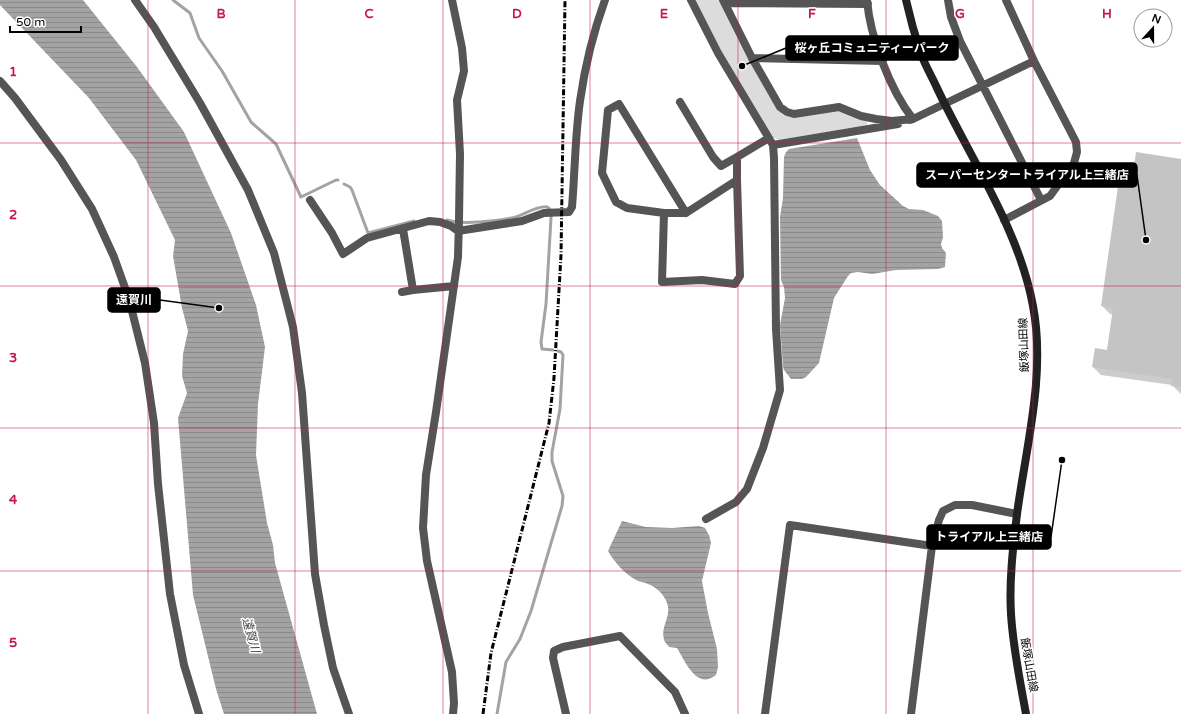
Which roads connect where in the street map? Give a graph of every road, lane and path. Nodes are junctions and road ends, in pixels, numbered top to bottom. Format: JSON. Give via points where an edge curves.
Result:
{"nodes":[{"id":1,"x":135,"y":0,"type":"edge"},
{"id":2,"x":452,"y":0,"type":"edge"},
{"id":3,"x":605,"y":0,"type":"edge"},
{"id":4,"x":691,"y":0,"type":"edge"},
{"id":5,"x":906,"y":0,"type":"edge"},
{"id":6,"x":948,"y":0,"type":"edge"},
{"id":7,"x":1006,"y":0,"type":"edge"},
{"id":8,"x":724,"y":1,"type":"edge"},
{"id":9,"x":868,"y":2,"type":"edge"},
{"id":10,"x":752,"y":58,"type":"junction"},
{"id":11,"x":883,"y":61,"type":"junction"},
{"id":12,"x":1034,"y":61,"type":"junction"},
{"id":13,"x":0,"y":81,"type":"edge"},
{"id":14,"x":983,"y":85,"type":"junction"},
{"id":15,"x":680,"y":102,"type":"dead end"},
{"id":16,"x":945,"y":105,"type":"junction"},
{"id":17,"x":913,"y":119,"type":"junction"},
{"id":18,"x":771,"y":141,"type":"junction"},
{"id":19,"x":738,"y":157,"type":"junction"},
{"id":20,"x":737,"y":180,"type":"junction"},
{"id":21,"x":310,"y":200,"type":"dead end"},
{"id":22,"x":1041,"y":200,"type":"junction"},
{"id":23,"x":664,"y":213,"type":"junction"},
{"id":24,"x":686,"y":213,"type":"junction"},
{"id":25,"x":1004,"y":220,"type":"junction"},
{"id":26,"x":459,"y":225,"type":"junction"},
{"id":27,"x":404,"y":229,"type":"junction"},
{"id":28,"x":454,"y":286,"type":"junction"},
{"id":29,"x":413,"y":290,"type":"junction"},
{"id":30,"x":402,"y":292,"type":"dead end"},
{"id":31,"x":1017,"y":514,"type":"junction"},
{"id":32,"x":706,"y":519,"type":"dead end"},
{"id":33,"x":932,"y":546,"type":"junction"},
{"id":34,"x":199,"y":714,"type":"edge"},
{"id":35,"x":348,"y":714,"type":"edge"},
{"id":36,"x":453,"y":714,"type":"edge"},
{"id":37,"x":566,"y":714,"type":"edge"},
{"id":38,"x":685,"y":714,"type":"edge"},
{"id":39,"x":765,"y":714,"type":"edge"},
{"id":40,"x":911,"y":714,"type":"edge"},
{"id":41,"x":1026,"y":714,"type":"edge"}],
"edges":[{"from":1,"to":35,"type":"street","via":[[200,103],[248,190],[274,253],[293,327],[302,392],[315,574],[333,668]]},
{"from":2,"to":26,"type":"street","via":[[464,71],[458,100]]},
{"from":3,"to":26,"type":"street","via":[[588,56],[580,101],[572,207],[569,212],[550,213],[522,220]]},
{"from":4,"to":18,"type":"street","via":[[718,53]]},
{"from":5,"to":16,"type":"main road","name":"飯塚山田線","via":[[922,56]]},
{"from":6,"to":14,"type":"street","via":[[960,41]]},
{"from":7,"to":12,"type":"street"},
{"from":8,"to":9,"type":"street"},
{"from":8,"to":10,"type":"street"},
{"from":9,"to":11,"type":"street"},
{"from":10,"to":11,"type":"street"},
{"from":10,"to":17,"type":"street","via":[[780,107],[787,112],[794,114],[839,107],[876,119]]},
{"from":11,"to":17,"type":"street","via":[[893,88]]},
{"from":12,"to":14,"type":"street"},
{"from":12,"to":22,"type":"street","via":[[1076,142],[1077,152],[1074,163],[1050,196]]},
{"from":13,"to":34,"type":"street","via":[[61,160],[92,209],[114,257],[129,299],[145,363],[154,423],[170,594],[184,666]]},
{"from":14,"to":16,"type":"street"},
{"from":14,"to":22,"type":"street"},
{"from":15,"to":19,"type":"street","via":[[721,166]]},
{"from":16,"to":17,"type":"street"},
{"from":16,"to":25,"type":"main road","name":"飯塚山田線"},
{"from":17,"to":18,"type":"street","via":[[894,125]]},
{"from":18,"to":19,"type":"street"},
{"from":18,"to":32,"type":"street","via":[[780,390],[763,448],[747,488],[736,502]]},
{"from":19,"to":20,"type":"street"},
{"from":20,"to":23,"type":"street","via":[[740,276],[735,284],[702,280],[662,282]]},
{"from":20,"to":24,"type":"street"},
{"from":21,"to":27,"type":"street","via":[[343,254],[367,238]]},
{"from":22,"to":25,"type":"street"},
{"from":23,"to":24,"type":"street"},
{"from":23,"to":24,"type":"street","via":[[627,208],[616,202],[602,173],[608,110],[619,104]]},
{"from":25,"to":31,"type":"main road","name":"飯塚山田線","via":[[1033,306],[1037,349],[1035,391]]},
{"from":26,"to":27,"type":"street","via":[[429,221]]},
{"from":26,"to":28,"type":"street"},
{"from":27,"to":29,"type":"street"},
{"from":28,"to":29,"type":"street"},
{"from":28,"to":36,"type":"street","via":[[423,505],[427,561],[452,672]]},
{"from":29,"to":30,"type":"street"},
{"from":31,"to":33,"type":"street","via":[[972,505],[955,505],[943,512]]},
{"from":31,"to":41,"type":"main road","name":"飯塚山田線","via":[[1011,613]]},
{"from":33,"to":39,"type":"street","via":[[790,525]]},
{"from":33,"to":40,"type":"street"},
{"from":37,"to":38,"type":"street","via":[[553,658],[554,651],[620,636],[675,692]]}]}
